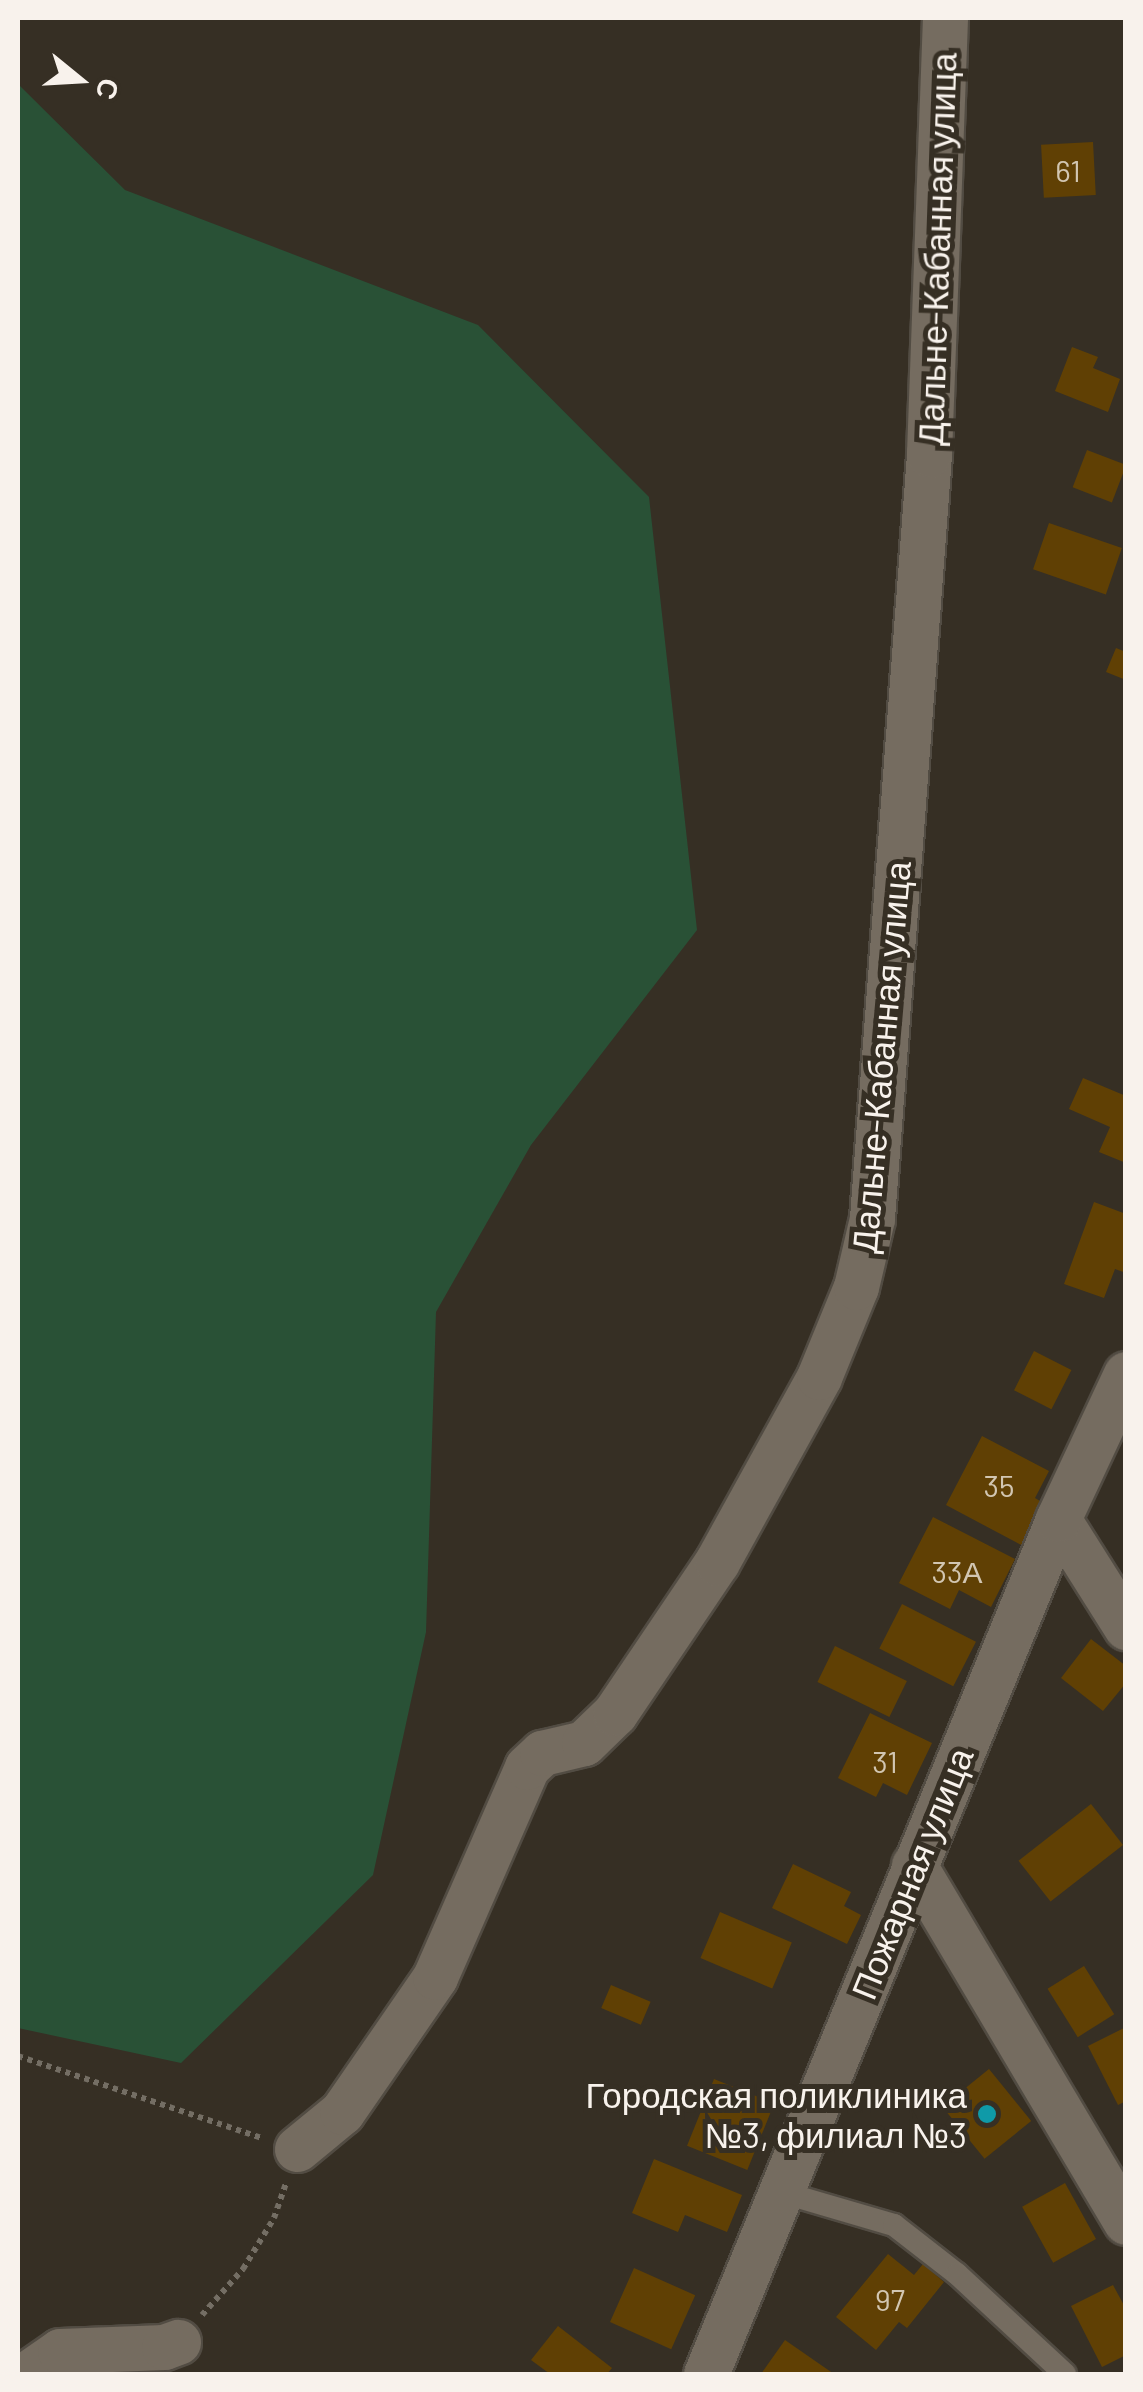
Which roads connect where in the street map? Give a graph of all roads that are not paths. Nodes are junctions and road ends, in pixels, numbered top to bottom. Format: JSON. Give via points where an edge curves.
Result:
{"nodes":[{"id":1,"x":944,"y":18,"type":"edge"},
{"id":2,"x":1126,"y":1374,"type":"edge"},
{"id":3,"x":1058,"y":1519,"type":"junction"},
{"id":4,"x":1126,"y":1627,"type":"edge"},
{"id":5,"x":914,"y":1864,"type":"junction"},
{"id":6,"x":297,"y":2149,"type":"road end"},
{"id":7,"x":781,"y":2192,"type":"junction"},
{"id":8,"x":1126,"y":2222,"type":"edge"},
{"id":9,"x":178,"y":2342,"type":"road end"},
{"id":10,"x":27,"y":2374,"type":"edge"},
{"id":11,"x":706,"y":2374,"type":"edge"},
{"id":12,"x":1065,"y":2374,"type":"edge"}],
"edges":[{"from":1,"to":6,"type":"street","name":"Дальне-Кабанная улица","via":[[929,454],[872,1218],[856,1288],[819,1377],[717,1562],[615,1713],[584,1743],[542,1753],[527,1766],[435,1977],[342,2112]]},
{"from":2,"to":3,"type":"street","name":"Пожарная улица"},
{"from":3,"to":4,"type":"street"},
{"from":3,"to":5,"type":"street","name":"Пожарная улица"},
{"from":5,"to":7,"type":"street","name":"Пожарная улица"},
{"from":5,"to":8,"type":"street"},
{"from":7,"to":11,"type":"street","name":"Пожарная улица"},
{"from":7,"to":12,"type":"lane","via":[[894,2225]]},
{"from":9,"to":10,"type":"street","via":[[60,2351]]}]}
